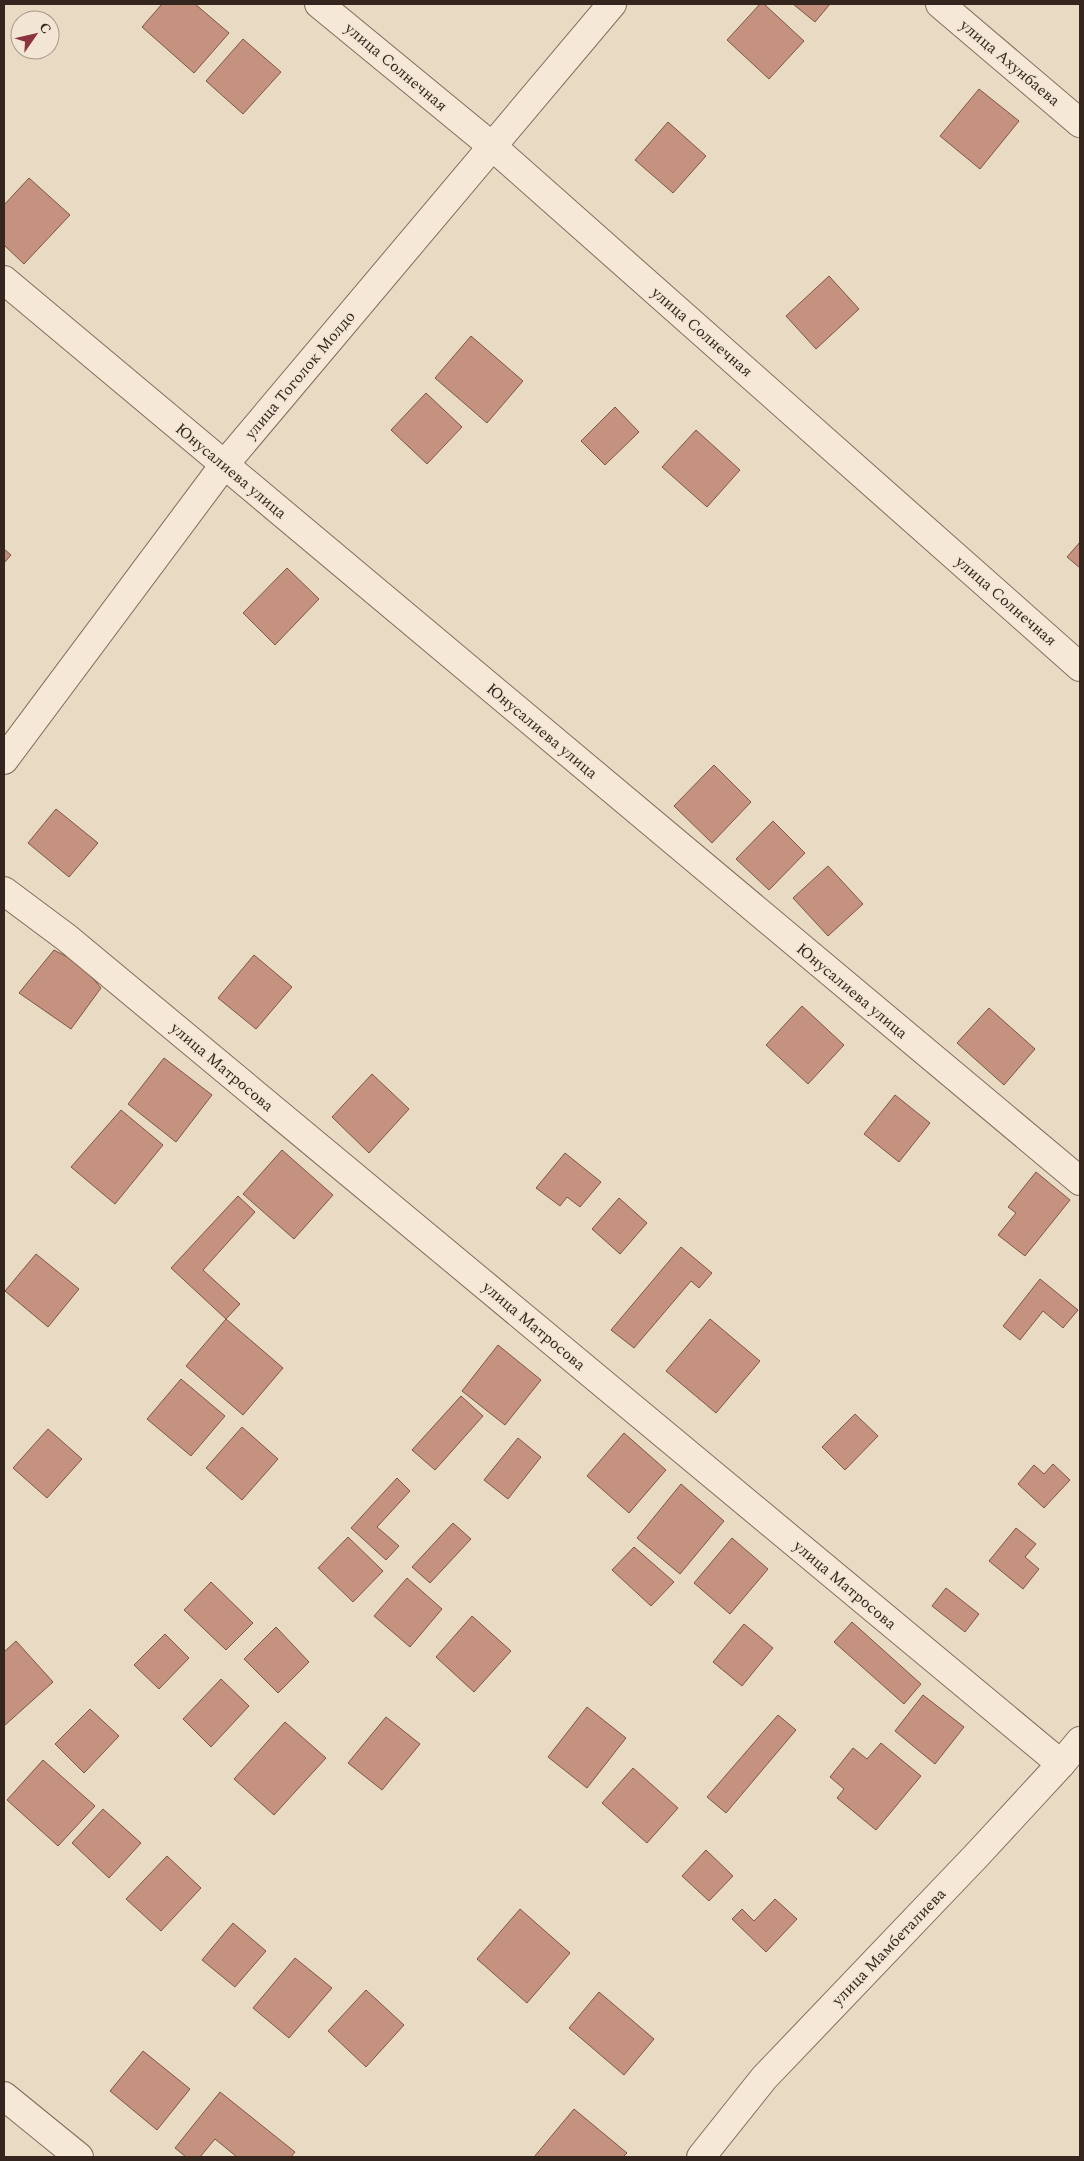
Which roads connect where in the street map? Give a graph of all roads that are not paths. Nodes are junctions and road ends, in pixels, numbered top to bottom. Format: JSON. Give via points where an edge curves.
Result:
{"nodes":[{"id":1,"x":319,"y":4,"type":"edge"},
{"id":2,"x":612,"y":4,"type":"edge"},
{"id":3,"x":940,"y":4,"type":"edge"},
{"id":4,"x":1080,"y":123,"type":"edge"},
{"id":5,"x":493,"y":147,"type":"junction"},
{"id":6,"x":4,"y":280,"type":"edge"},
{"id":7,"x":224,"y":465,"type":"junction"},
{"id":8,"x":1080,"y":667,"type":"edge"},
{"id":9,"x":4,"y":760,"type":"edge"},
{"id":10,"x":4,"y":891,"type":"edge"},
{"id":11,"x":1080,"y":1182,"type":"edge"},
{"id":12,"x":1080,"y":1741,"type":"edge"},
{"id":13,"x":1061,"y":1764,"type":"junction"},
{"id":14,"x":4,"y":2096,"type":"edge"},
{"id":15,"x":79,"y":2157,"type":"edge"},
{"id":16,"x":701,"y":2157,"type":"edge"}],
"edges":[{"from":1,"to":5,"type":"street","name":"улица Солнечная"},
{"from":2,"to":5,"type":"street","name":"улица Тоголок Молдо"},
{"from":3,"to":4,"type":"street","name":"улица Ахунбаева"},
{"from":5,"to":7,"type":"street","name":"улица Тоголок Молдо"},
{"from":5,"to":8,"type":"street","name":"улица Солнечная"},
{"from":6,"to":7,"type":"street","name":"Юнусалиева улица"},
{"from":7,"to":9,"type":"street","name":"улица Тоголок Молдо"},
{"from":7,"to":11,"type":"street","name":"Юнусалиева улица"},
{"from":10,"to":13,"type":"street","name":"улица Матросова","via":[[67,938]]},
{"from":12,"to":13,"type":"street","name":"улица Мамбеталиева"},
{"from":13,"to":16,"type":"street","name":"улица Мамбеталиева","via":[[764,2078]]},
{"from":14,"to":15,"type":"street"}]}
